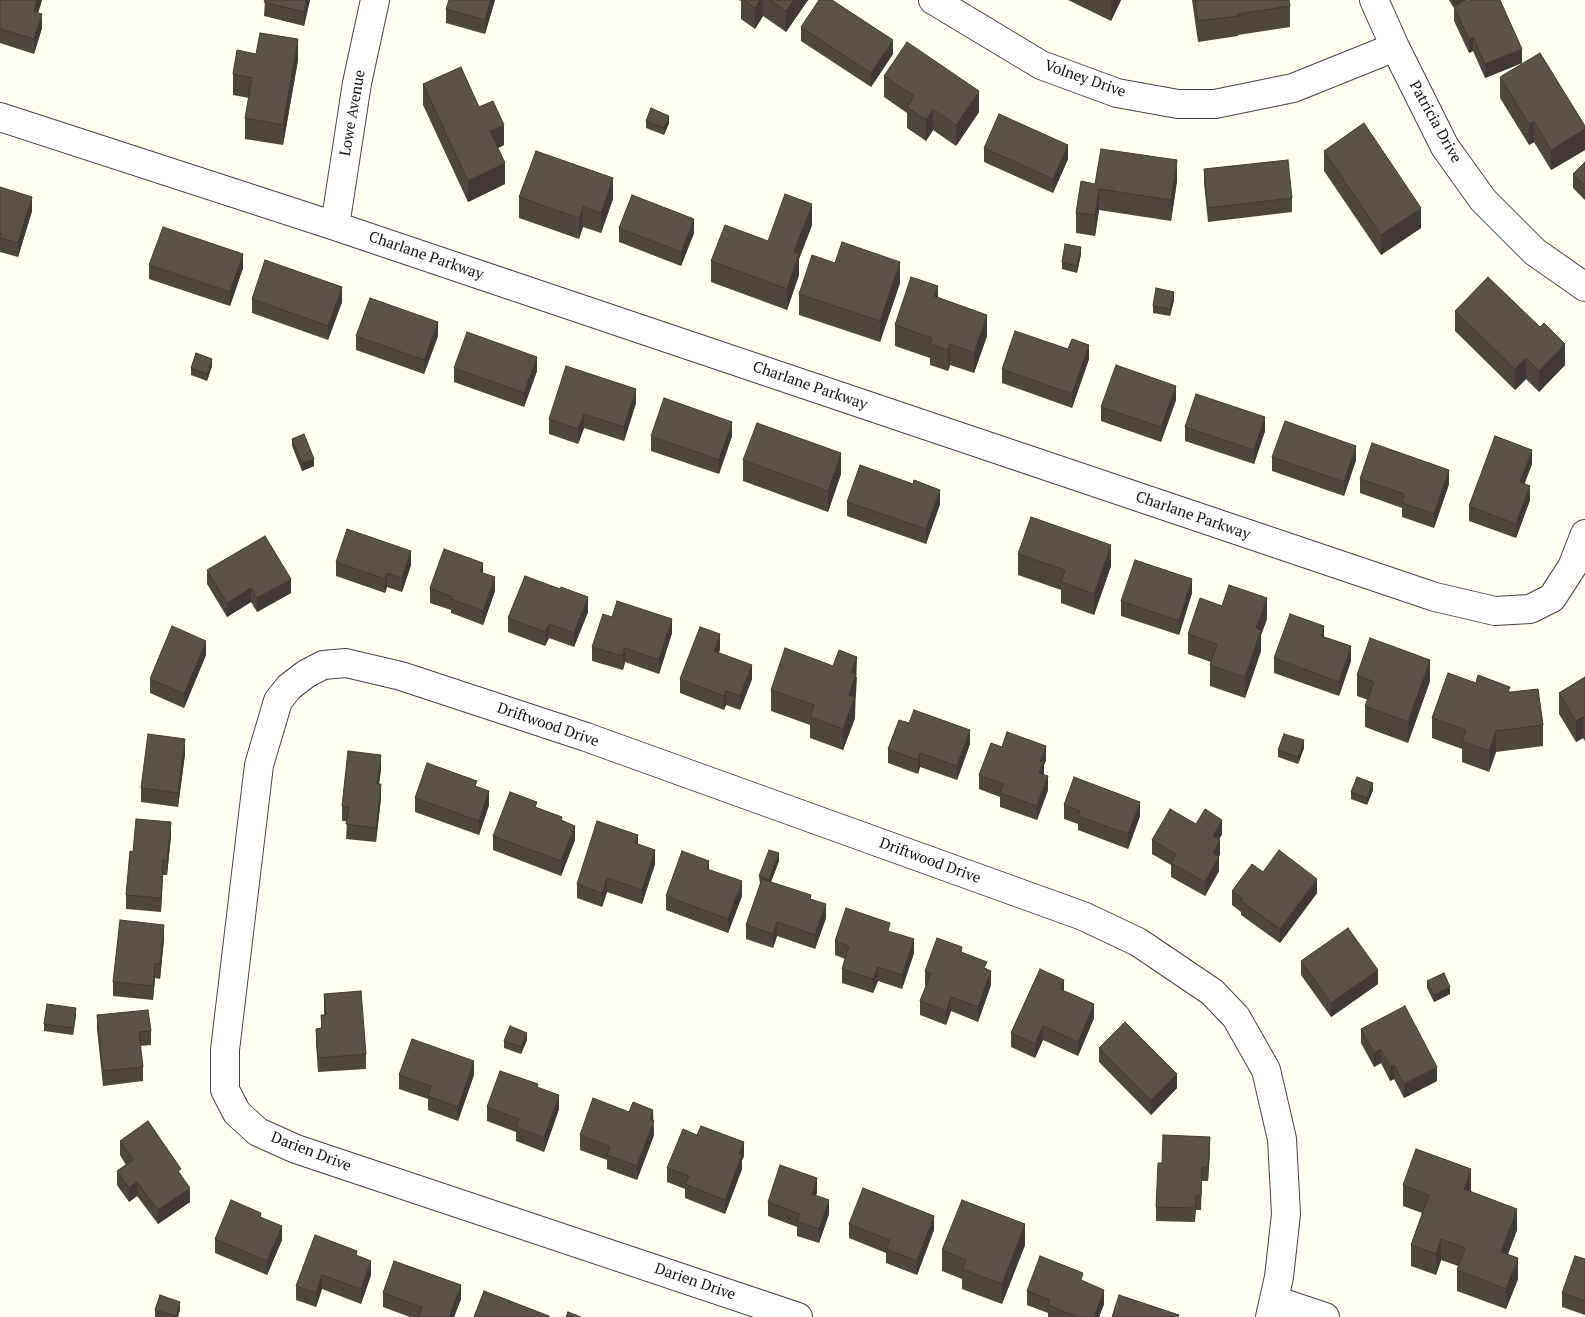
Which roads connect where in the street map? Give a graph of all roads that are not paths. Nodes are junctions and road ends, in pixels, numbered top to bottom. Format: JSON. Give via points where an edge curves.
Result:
{"nodes":[{"id":1,"x":375,"y":0,"type":"edge"},
{"id":2,"x":933,"y":0,"type":"edge"},
{"id":3,"x":1374,"y":0,"type":"edge"},
{"id":4,"x":1395,"y":47,"type":"junction"},
{"id":5,"x":0,"y":117,"type":"edge"},
{"id":6,"x":335,"y":226,"type":"junction"},
{"id":7,"x":1585,"y":287,"type":"edge"},
{"id":8,"x":1585,"y":534,"type":"edge"},
{"id":9,"x":306,"y":674,"type":"joint"},
{"id":10,"x":1272,"y":1309,"type":"edge"},
{"id":11,"x":798,"y":1317,"type":"edge"},
{"id":12,"x":1324,"y":1317,"type":"edge"}],
"edges":[{"from":1,"to":6,"type":"street","name":"Lowe Avenue","via":[[357,82]]},
{"from":2,"to":4,"type":"street","name":"Volney Drive","via":[[1041,65],[1117,93],[1178,104],[1215,104],[1293,88]]},
{"from":3,"to":4,"type":"street","name":"Patricia Drive"},
{"from":4,"to":7,"type":"street","name":"Patricia Drive","via":[[1445,147],[1483,200],[1535,252]]},
{"from":5,"to":6,"type":"street","name":"Charlane Parkway"},
{"from":6,"to":8,"type":"street","name":"Charlane Parkway","via":[[1435,597],[1495,611],[1530,609],[1552,598],[1572,567]]},
{"from":9,"to":10,"type":"street","name":"Driftwood Drive","via":[[323,665],[346,663],[401,676],[586,737],[1083,916],[1138,942],[1212,992],[1236,1017],[1266,1070],[1282,1139],[1286,1214]]},
{"from":9,"to":11,"type":"street","name":"Darien Drive","via":[[278,701],[259,765],[225,1050],[225,1090],[237,1113],[258,1132],[296,1149]]},
{"from":10,"to":12,"type":"street"}]}
